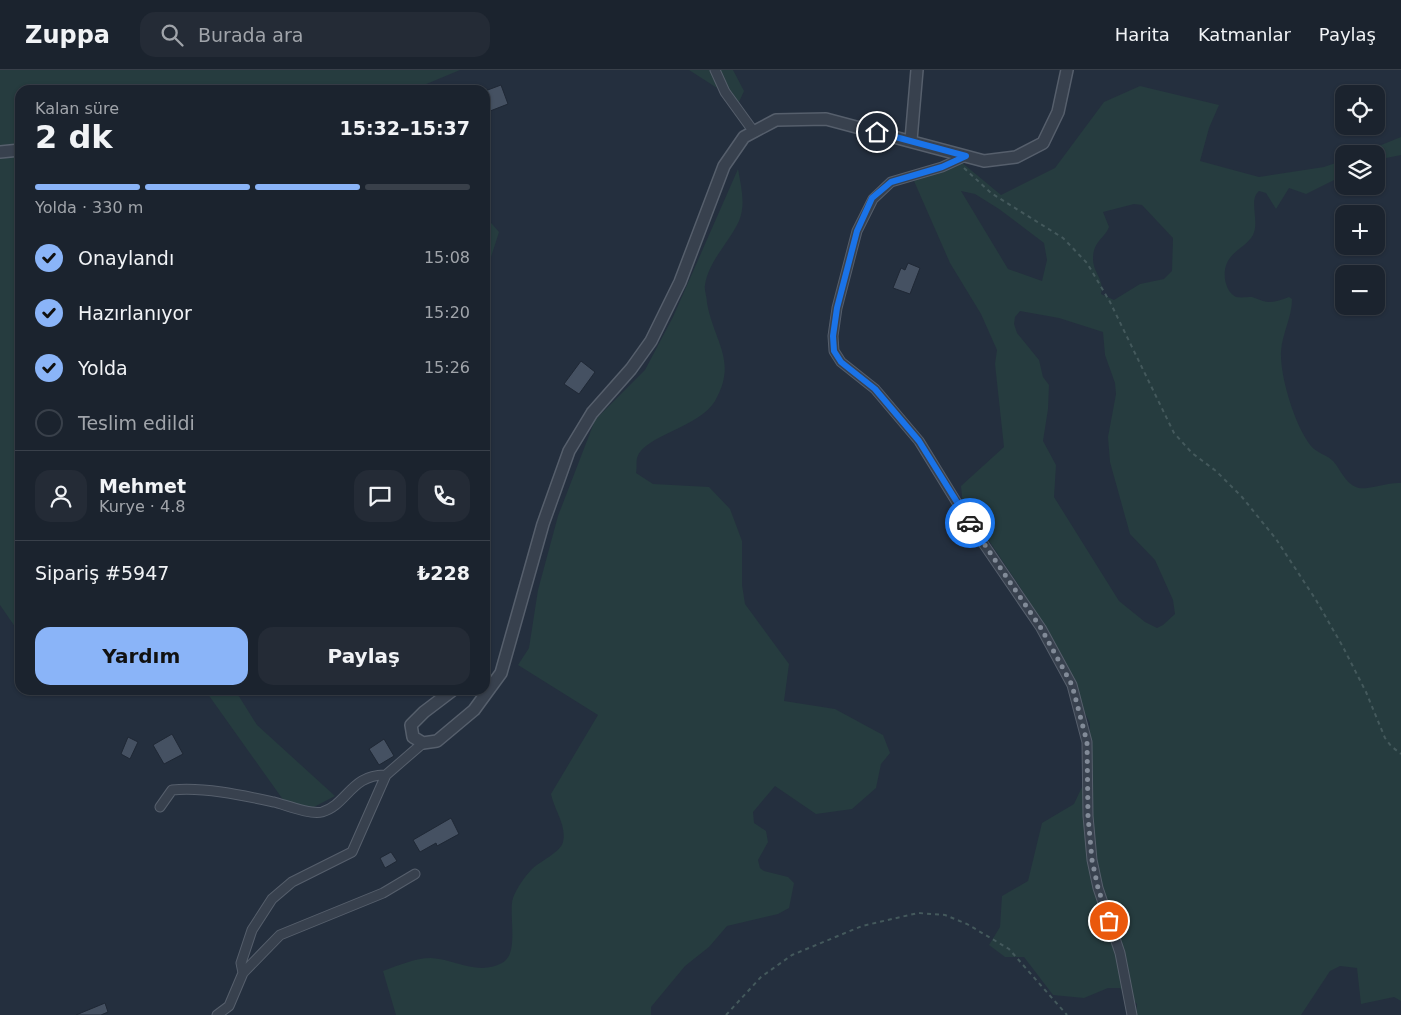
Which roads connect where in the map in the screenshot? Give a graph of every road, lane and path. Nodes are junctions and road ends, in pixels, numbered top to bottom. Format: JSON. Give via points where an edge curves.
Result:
{"nodes":[{"id":1,"x":715,"y":70,"type":"edge"},
{"id":2,"x":917,"y":70,"type":"edge"},
{"id":3,"x":1067,"y":70,"type":"edge"},
{"id":4,"x":754,"y":132,"type":"junction"},
{"id":5,"x":911,"y":140,"type":"junction"},
{"id":6,"x":15,"y":150,"type":"edge"},
{"id":7,"x":0,"y":152,"type":"edge"},
{"id":8,"x":961,"y":158,"type":"junction"},
{"id":9,"x":490,"y":688,"type":"edge"},
{"id":10,"x":446,"y":695,"type":"edge"},
{"id":11,"x":485,"y":695,"type":"edge"},
{"id":12,"x":423,"y":743,"type":"junction"},
{"id":13,"x":1401,"y":754,"type":"edge"},
{"id":14,"x":386,"y":775,"type":"junction"},
{"id":15,"x":160,"y":807,"type":"dead end"},
{"id":16,"x":415,"y":874,"type":"dead end"},
{"id":17,"x":242,"y":973,"type":"junction"},
{"id":18,"x":217,"y":1015,"type":"edge"},
{"id":19,"x":726,"y":1015,"type":"edge"},
{"id":20,"x":1067,"y":1015,"type":"edge"},
{"id":21,"x":1132,"y":1015,"type":"edge"}],
"edges":[{"from":1,"to":4,"type":"street","via":[[725,92]]},
{"from":2,"to":5,"type":"street"},
{"from":3,"to":8,"type":"street","via":[[1058,112],[1043,143],[1016,157],[984,161]]},
{"from":4,"to":5,"type":"street","via":[[776,120],[826,119]]},
{"from":4,"to":9,"type":"street","via":[[744,137],[724,166],[680,282],[651,341],[592,413],[569,451],[543,524],[501,673]]},
{"from":5,"to":8,"type":"street"},
{"from":6,"to":7,"type":"street"},
{"from":8,"to":13,"type":"path","via":[[991,193],[1062,238],[1087,263],[1110,302],[1174,433],[1242,497],[1276,539],[1343,647],[1385,738]]},
{"from":8,"to":21,"type":"street","via":[[891,182],[872,198],[857,231],[837,308],[834,351],[841,362],[875,389],[919,441],[970,524],[1041,628],[1072,685],[1087,742],[1092,860],[1120,953]]},
{"from":10,"to":12,"type":"street","via":[[411,725],[413,737]]},
{"from":11,"to":12,"type":"street","via":[[474,710],[437,741]]},
{"from":12,"to":14,"type":"street"},
{"from":14,"to":15,"type":"street","via":[[374,775],[354,786],[322,812],[192,788],[172,790]]},
{"from":14,"to":17,"type":"street","via":[[352,852],[292,882],[272,899],[252,930],[241,963]]},
{"from":16,"to":17,"type":"street","via":[[383,893],[280,935]]},
{"from":17,"to":18,"type":"street","via":[[229,1006]]},
{"from":19,"to":20,"type":"path","via":[[761,976],[792,955],[862,926],[918,914],[945,915],[1009,949]]}]}
